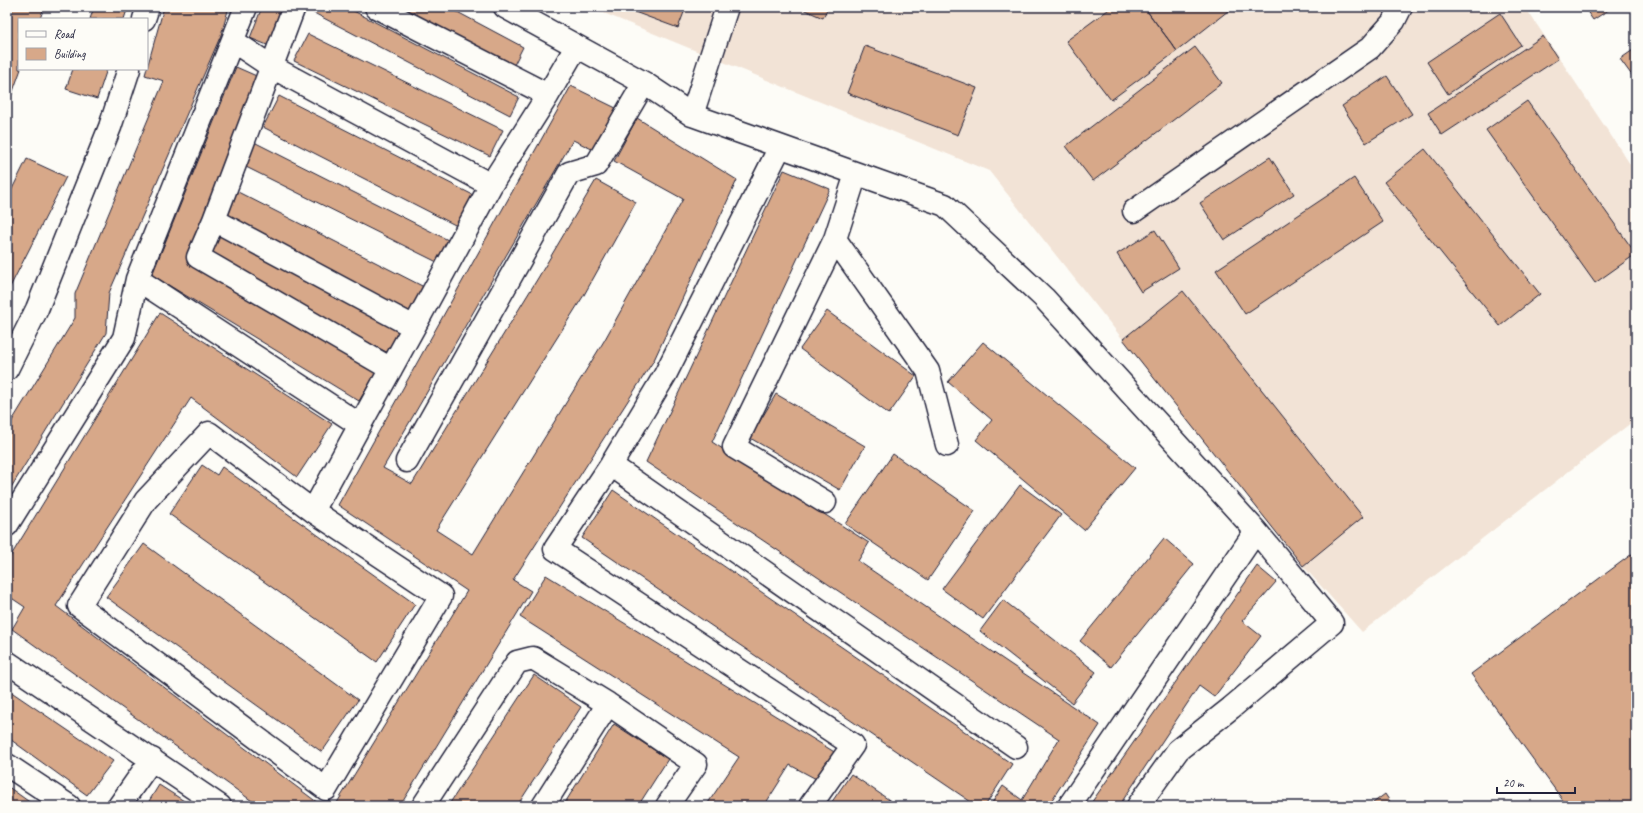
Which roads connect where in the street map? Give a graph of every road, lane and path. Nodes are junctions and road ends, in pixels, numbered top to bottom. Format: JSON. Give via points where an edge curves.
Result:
{"nodes":[{"id":1,"x":148,"y":7,"type":"edge"},
{"id":2,"x":246,"y":7,"type":"edge"},
{"id":3,"x":294,"y":7,"type":"edge"},
{"id":4,"x":376,"y":7,"type":"edge"},
{"id":5,"x":505,"y":7,"type":"edge"},
{"id":6,"x":727,"y":7,"type":"edge"},
{"id":7,"x":1401,"y":7,"type":"edge"},
{"id":8,"x":144,"y":18,"type":"edge"},
{"id":9,"x":233,"y":41,"type":"junction"},
{"id":10,"x":576,"y":47,"type":"junction"},
{"id":11,"x":272,"y":67,"type":"junction"},
{"id":12,"x":128,"y":70,"type":"edge"},
{"id":13,"x":644,"y":83,"type":"junction"},
{"id":14,"x":548,"y":95,"type":"junction"},
{"id":15,"x":692,"y":115,"type":"junction"},
{"id":16,"x":780,"y":147,"type":"junction"},
{"id":17,"x":856,"y":174,"type":"junction"},
{"id":18,"x":491,"y":185,"type":"junction"},
{"id":19,"x":1134,"y":211,"type":"dead end"},
{"id":20,"x":214,"y":220,"type":"junction"},
{"id":21,"x":835,"y":239,"type":"junction"},
{"id":22,"x":137,"y":279,"type":"junction"},
{"id":23,"x":414,"y":327,"type":"junction"},
{"id":24,"x":7,"y":369,"type":"edge"},
{"id":25,"x":391,"y":369,"type":"junction"},
{"id":26,"x":360,"y":425,"type":"junction"},
{"id":27,"x":947,"y":445,"type":"dead end"},
{"id":28,"x":407,"y":461,"type":"dead end"},
{"id":29,"x":611,"y":465,"type":"junction"},
{"id":30,"x":825,"y":502,"type":"dead end"},
{"id":31,"x":313,"y":511,"type":"junction"},
{"id":32,"x":7,"y":525,"type":"edge"},
{"id":33,"x":1256,"y":531,"type":"junction"},
{"id":34,"x":7,"y":662,"type":"edge"},
{"id":35,"x":608,"y":704,"type":"junction"},
{"id":36,"x":1016,"y":747,"type":"dead end"},
{"id":37,"x":152,"y":759,"type":"junction"},
{"id":38,"x":7,"y":765,"type":"edge"},
{"id":39,"x":69,"y":806,"type":"edge"},
{"id":40,"x":120,"y":806,"type":"edge"},
{"id":41,"x":220,"y":806,"type":"edge"},
{"id":42,"x":423,"y":806,"type":"edge"},
{"id":43,"x":543,"y":806,"type":"edge"},
{"id":44,"x":667,"y":806,"type":"edge"},
{"id":45,"x":810,"y":806,"type":"edge"},
{"id":46,"x":1069,"y":806,"type":"edge"},
{"id":47,"x":1138,"y":806,"type":"edge"}],
"edges":[{"from":1,"to":8,"type":"lane"},
{"from":2,"to":9,"type":"lane"},
{"from":3,"to":11,"type":"lane"},
{"from":4,"to":14,"type":"lane"},
{"from":5,"to":10,"type":"lane"},
{"from":6,"to":15,"type":"lane"},
{"from":7,"to":19,"type":"lane","via":[[1394,21],[1370,48]]},
{"from":9,"to":11,"type":"lane"},
{"from":9,"to":22,"type":"lane"},
{"from":10,"to":13,"type":"lane"},
{"from":10,"to":14,"type":"lane"},
{"from":11,"to":18,"type":"lane"},
{"from":11,"to":20,"type":"lane"},
{"from":12,"to":24,"type":"lane","via":[[110,127],[37,310]]},
{"from":13,"to":15,"type":"lane"},
{"from":13,"to":28,"type":"lane","via":[[596,165],[569,173]]},
{"from":14,"to":18,"type":"lane"},
{"from":15,"to":16,"type":"lane"},
{"from":16,"to":17,"type":"lane"},
{"from":16,"to":29,"type":"lane","via":[[665,375]]},
{"from":17,"to":21,"type":"lane"},
{"from":17,"to":33,"type":"lane","via":[[945,205],[1044,298]]},
{"from":18,"to":23,"type":"lane"},
{"from":20,"to":23,"type":"lane"},
{"from":20,"to":25,"type":"lane","via":[[198,257]]},
{"from":21,"to":27,"type":"lane","via":[[928,371]]},
{"from":21,"to":30,"type":"lane","via":[[734,447]]},
{"from":22,"to":26,"type":"lane"},
{"from":22,"to":32,"type":"lane","via":[[124,338]]},
{"from":23,"to":25,"type":"lane"},
{"from":25,"to":26,"type":"lane"},
{"from":26,"to":31,"type":"lane"},
{"from":29,"to":36,"type":"lane"},
{"from":29,"to":45,"type":"lane","via":[[555,549],[853,745]]},
{"from":31,"to":31,"type":"lane","via":[[441,596],[326,789],[79,606],[146,500],[209,433]]},
{"from":33,"to":46,"type":"lane"},
{"from":33,"to":47,"type":"lane","via":[[1332,623],[1178,750]]},
{"from":34,"to":37,"type":"lane"},
{"from":35,"to":42,"type":"lane","via":[[533,658],[517,662]]},
{"from":35,"to":43,"type":"lane"},
{"from":35,"to":44,"type":"lane","via":[[696,764]]},
{"from":37,"to":40,"type":"lane"},
{"from":37,"to":41,"type":"lane"},
{"from":38,"to":39,"type":"lane"}]}
